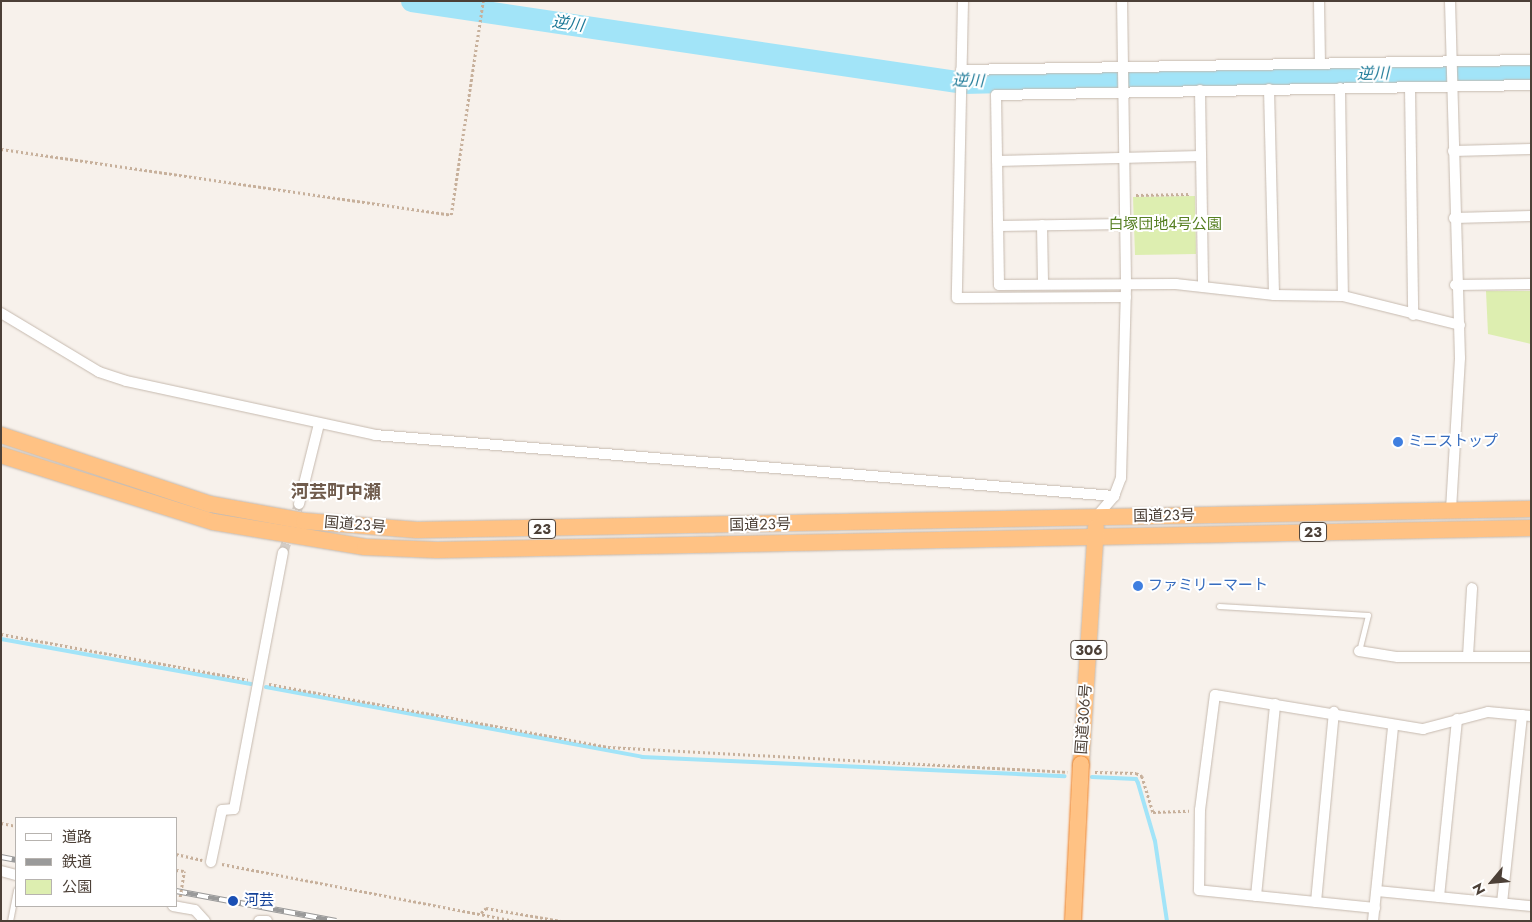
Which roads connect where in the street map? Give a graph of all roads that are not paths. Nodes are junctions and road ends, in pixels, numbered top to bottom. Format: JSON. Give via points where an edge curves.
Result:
{"nodes":[{"id":1,"x":963,"y":1,"type":"edge"},
{"id":2,"x":1122,"y":1,"type":"edge"},
{"id":3,"x":1319,"y":1,"type":"edge"},
{"id":4,"x":1450,"y":1,"type":"edge"},
{"id":5,"x":1531,"y":60,"type":"edge"},
{"id":6,"x":1451,"y":63,"type":"junction"},
{"id":7,"x":1320,"y":64,"type":"junction"},
{"id":8,"x":1123,"y":68,"type":"junction"},
{"id":9,"x":960,"y":73,"type":"junction"},
{"id":10,"x":1452,"y":84,"type":"junction"},
{"id":11,"x":1531,"y":85,"type":"edge"},
{"id":12,"x":1410,"y":87,"type":"junction"},
{"id":13,"x":1340,"y":88,"type":"junction"},
{"id":14,"x":1269,"y":89,"type":"junction"},
{"id":15,"x":1123,"y":90,"type":"junction"},
{"id":16,"x":1200,"y":90,"type":"junction"},
{"id":17,"x":1531,"y":149,"type":"edge"},
{"id":18,"x":1453,"y":151,"type":"junction"},
{"id":19,"x":1201,"y":156,"type":"junction"},
{"id":20,"x":1124,"y":158,"type":"junction"},
{"id":21,"x":998,"y":161,"type":"junction"},
{"id":22,"x":1531,"y":216,"type":"edge"},
{"id":23,"x":1454,"y":218,"type":"junction"},
{"id":24,"x":1125,"y":224,"type":"junction"},
{"id":25,"x":1042,"y":225,"type":"junction"},
{"id":26,"x":999,"y":226,"type":"junction"},
{"id":27,"x":1126,"y":283,"type":"junction"},
{"id":28,"x":1043,"y":284,"type":"junction"},
{"id":29,"x":1531,"y":284,"type":"edge"},
{"id":30,"x":1455,"y":285,"type":"junction"},
{"id":31,"x":1203,"y":286,"type":"junction"},
{"id":32,"x":1274,"y":295,"type":"junction"},
{"id":33,"x":1343,"y":296,"type":"junction"},
{"id":34,"x":1126,"y":297,"type":"junction"},
{"id":35,"x":1,"y":313,"type":"edge"},
{"id":36,"x":1413,"y":315,"type":"junction"},
{"id":37,"x":1460,"y":325,"type":"junction"},
{"id":38,"x":319,"y":424,"type":"junction"},
{"id":39,"x":1,"y":435,"type":"edge"},
{"id":40,"x":1,"y":455,"type":"edge"},
{"id":41,"x":1114,"y":496,"type":"junction"},
{"id":42,"x":299,"y":504,"type":"tunnel mouth"},
{"id":43,"x":1531,"y":510,"type":"edge"},
{"id":44,"x":1451,"y":511,"type":"junction"},
{"id":45,"x":1096,"y":517,"type":"junction"},
{"id":46,"x":1531,"y":528,"type":"edge"},
{"id":47,"x":1095,"y":536,"type":"junction"},
{"id":48,"x":283,"y":553,"type":"tunnel mouth"},
{"id":49,"x":1472,"y":588,"type":"dead end"},
{"id":50,"x":1219,"y":606,"type":"dead end"},
{"id":51,"x":1358,"y":651,"type":"joint"},
{"id":52,"x":1468,"y":656,"type":"junction"},
{"id":53,"x":1531,"y":657,"type":"edge"},
{"id":54,"x":1275,"y":704,"type":"junction"},
{"id":55,"x":1334,"y":712,"type":"junction"},
{"id":56,"x":1526,"y":715,"type":"edge"},
{"id":57,"x":1457,"y":719,"type":"junction"},
{"id":58,"x":1392,"y":726,"type":"junction"},
{"id":59,"x":211,"y":862,"type":"road end"},
{"id":60,"x":1,"y":871,"type":"edge"},
{"id":61,"x":15,"y":875,"type":"edge"},
{"id":62,"x":1377,"y":891,"type":"junction"},
{"id":63,"x":15,"y":895,"type":"edge"},
{"id":64,"x":1256,"y":896,"type":"junction"},
{"id":65,"x":1439,"y":897,"type":"junction"},
{"id":66,"x":1316,"y":902,"type":"junction"},
{"id":67,"x":1502,"y":903,"type":"junction"},
{"id":68,"x":1531,"y":906,"type":"edge"},
{"id":69,"x":178,"y":907,"type":"edge"},
{"id":70,"x":1375,"y":908,"type":"junction"},
{"id":71,"x":10,"y":921,"type":"edge"},
{"id":72,"x":205,"y":921,"type":"edge"},
{"id":73,"x":259,"y":921,"type":"edge"},
{"id":74,"x":267,"y":921,"type":"edge"},
{"id":75,"x":1073,"y":921,"type":"edge"},
{"id":76,"x":1373,"y":921,"type":"edge"}],
"edges":[{"from":1,"to":9,"type":"street"},
{"from":2,"to":8,"type":"street"},
{"from":3,"to":7,"type":"street"},
{"from":4,"to":6,"type":"street"},
{"from":5,"to":6,"type":"street"},
{"from":6,"to":7,"type":"street"},
{"from":6,"to":10,"type":"street"},
{"from":7,"to":8,"type":"street"},
{"from":8,"to":9,"type":"street"},
{"from":8,"to":15,"type":"street"},
{"from":9,"to":34,"type":"street","via":[[957,298]]},
{"from":10,"to":11,"type":"street"},
{"from":10,"to":12,"type":"street"},
{"from":10,"to":18,"type":"street"},
{"from":12,"to":13,"type":"street"},
{"from":12,"to":36,"type":"street"},
{"from":13,"to":14,"type":"street"},
{"from":13,"to":33,"type":"street"},
{"from":14,"to":16,"type":"street"},
{"from":14,"to":32,"type":"street"},
{"from":15,"to":16,"type":"street"},
{"from":15,"to":20,"type":"street"},
{"from":15,"to":21,"type":"street","via":[[996,95]]},
{"from":16,"to":19,"type":"street"},
{"from":17,"to":18,"type":"street"},
{"from":18,"to":23,"type":"street"},
{"from":19,"to":20,"type":"street"},
{"from":19,"to":31,"type":"street"},
{"from":20,"to":21,"type":"street"},
{"from":20,"to":24,"type":"street"},
{"from":21,"to":26,"type":"street"},
{"from":22,"to":23,"type":"street"},
{"from":23,"to":30,"type":"street"},
{"from":24,"to":25,"type":"street"},
{"from":24,"to":27,"type":"street"},
{"from":25,"to":26,"type":"street"},
{"from":25,"to":28,"type":"street"},
{"from":26,"to":28,"type":"street","via":[[999,284]]},
{"from":27,"to":28,"type":"street"},
{"from":27,"to":31,"type":"street"},
{"from":27,"to":34,"type":"street"},
{"from":29,"to":30,"type":"street"},
{"from":30,"to":37,"type":"street"},
{"from":31,"to":32,"type":"street"},
{"from":32,"to":33,"type":"street"},
{"from":33,"to":36,"type":"street"},
{"from":34,"to":41,"type":"street","via":[[1121,478]]},
{"from":35,"to":38,"type":"street","via":[[99,372]]},
{"from":36,"to":37,"type":"street"},
{"from":37,"to":44,"type":"street"},
{"from":38,"to":41,"type":"street","via":[[437,442]]},
{"from":38,"to":42,"type":"street"},
{"from":39,"to":45,"type":"highway","name":"国道23号","number":"23","via":[[210,504],[304,521],[416,530]]},
{"from":40,"to":47,"type":"highway","name":"国道23号","number":"23","via":[[214,522],[365,547],[437,550]]},
{"from":41,"to":45,"type":"street"},
{"from":43,"to":44,"type":"highway","name":"国道23号","number":"23"},
{"from":44,"to":45,"type":"highway","name":"国道23号","number":"23"},
{"from":45,"to":47,"type":"highway","name":"国道306号","number":"306"},
{"from":46,"to":47,"type":"highway","name":"国道23号","number":"23"},
{"from":47,"to":75,"type":"highway","name":"国道306号","number":"306","bridge":true},
{"from":48,"to":59,"type":"street","via":[[234,809],[222,810]]},
{"from":49,"to":52,"type":"street"},
{"from":50,"to":51,"type":"lane","via":[[1368,615]]},
{"from":51,"to":52,"type":"street","via":[[1398,657]]},
{"from":52,"to":53,"type":"street"},
{"from":54,"to":55,"type":"street"},
{"from":54,"to":64,"type":"street"},
{"from":54,"to":64,"type":"street","via":[[1215,695],[1200,810],[1199,890]]},
{"from":55,"to":58,"type":"street"},
{"from":55,"to":66,"type":"street"},
{"from":56,"to":57,"type":"street","via":[[1488,712]]},
{"from":56,"to":67,"type":"street"},
{"from":57,"to":58,"type":"street","via":[[1423,729]]},
{"from":57,"to":65,"type":"street"},
{"from":58,"to":62,"type":"street"},
{"from":60,"to":61,"type":"street"},
{"from":62,"to":65,"type":"street"},
{"from":62,"to":70,"type":"street"},
{"from":63,"to":71,"type":"lane"},
{"from":64,"to":66,"type":"street"},
{"from":65,"to":67,"type":"street"},
{"from":66,"to":70,"type":"street"},
{"from":67,"to":68,"type":"street"},
{"from":69,"to":72,"type":"street","via":[[195,910]]},
{"from":70,"to":76,"type":"street"},
{"from":73,"to":74,"type":"street"}]}
